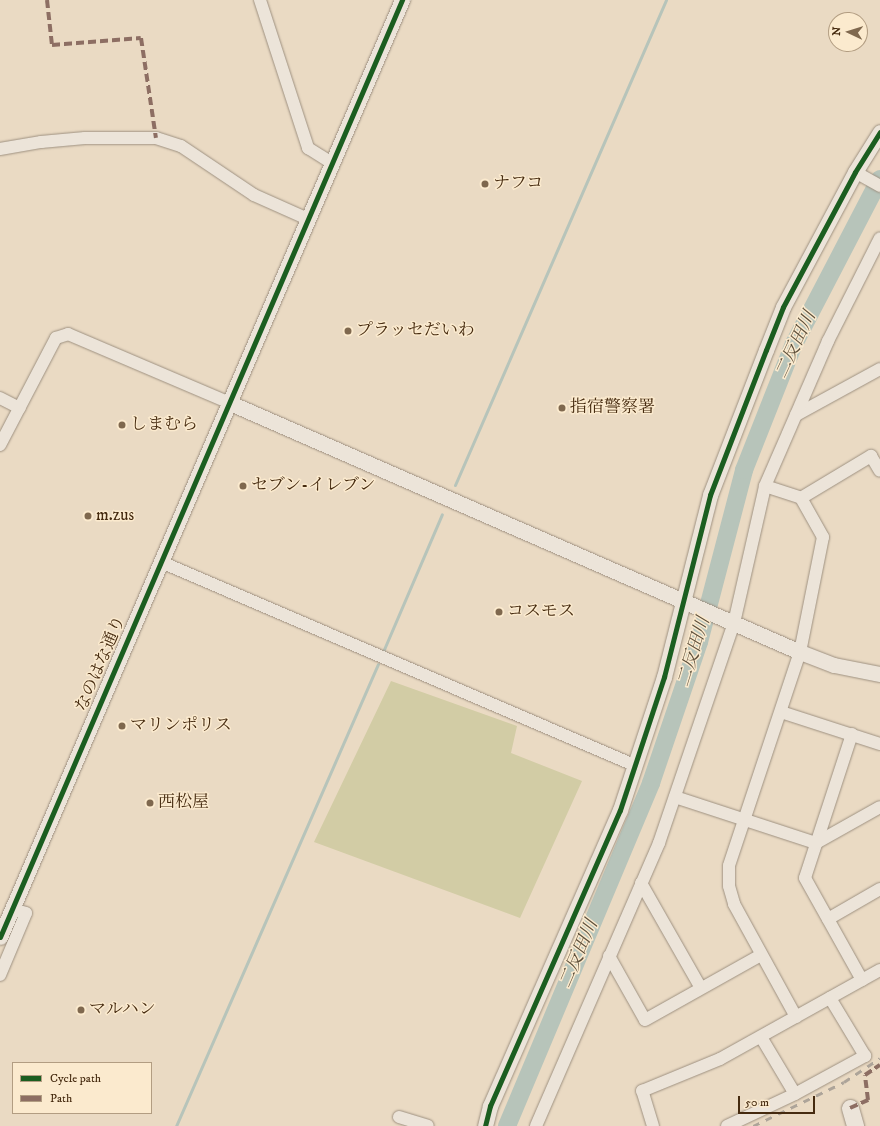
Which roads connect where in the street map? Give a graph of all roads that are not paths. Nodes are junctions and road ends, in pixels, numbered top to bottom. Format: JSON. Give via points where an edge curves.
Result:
{"nodes":[{"id":1,"x":260,"y":0,"type":"edge"},
{"id":2,"x":402,"y":0,"type":"edge"},
{"id":3,"x":880,"y":132,"type":"edge"},
{"id":4,"x":0,"y":149,"type":"edge"},
{"id":5,"x":332,"y":163,"type":"junction"},
{"id":6,"x":855,"y":172,"type":"junction"},
{"id":7,"x":880,"y":186,"type":"edge"},
{"id":8,"x":308,"y":219,"type":"junction"},
{"id":9,"x":880,"y":238,"type":"edge"},
{"id":10,"x":880,"y":369,"type":"edge"},
{"id":11,"x":0,"y":398,"type":"edge"},
{"id":12,"x":230,"y":403,"type":"junction"},
{"id":13,"x":20,"y":408,"type":"junction"},
{"id":14,"x":796,"y":415,"type":"junction"},
{"id":15,"x":0,"y":445,"type":"edge"},
{"id":16,"x":876,"y":454,"type":"edge"},
{"id":17,"x":880,"y":471,"type":"edge"},
{"id":18,"x":765,"y":486,"type":"junction"},
{"id":19,"x":801,"y":498,"type":"junction"},
{"id":20,"x":161,"y":562,"type":"junction"},
{"id":21,"x":683,"y":600,"type":"junction"},
{"id":22,"x":730,"y":621,"type":"junction"},
{"id":23,"x":800,"y":652,"type":"junction"},
{"id":24,"x":880,"y":674,"type":"edge"},
{"id":25,"x":780,"y":712,"type":"junction"},
{"id":26,"x":852,"y":734,"type":"junction"},
{"id":27,"x":880,"y":744,"type":"edge"},
{"id":28,"x":634,"y":765,"type":"junction"},
{"id":29,"x":675,"y":797,"type":"junction"},
{"id":30,"x":880,"y":807,"type":"edge"},
{"id":31,"x":744,"y":820,"type":"junction"},
{"id":32,"x":816,"y":843,"type":"junction"},
{"id":33,"x":641,"y":883,"type":"junction"},
{"id":34,"x":880,"y":889,"type":"edge"},
{"id":35,"x":12,"y":909,"type":"junction"},
{"id":36,"x":828,"y":919,"type":"junction"},
{"id":37,"x":2,"y":928,"type":"edge"},
{"id":38,"x":761,"y":955,"type":"junction"},
{"id":39,"x":609,"y":956,"type":"junction"},
{"id":40,"x":880,"y":970,"type":"edge"},
{"id":41,"x":0,"y":975,"type":"edge"},
{"id":42,"x":862,"y":980,"type":"junction"},
{"id":43,"x":701,"y":988,"type":"junction"},
{"id":44,"x":830,"y":998,"type":"junction"},
{"id":45,"x":796,"y":1017,"type":"junction"},
{"id":46,"x":761,"y":1036,"type":"junction"},
{"id":47,"x":795,"y":1094,"type":"junction"},
{"id":48,"x":850,"y":1108,"type":"dead end"},
{"id":49,"x":399,"y":1117,"type":"dead end"},
{"id":50,"x":428,"y":1126,"type":"edge"},
{"id":51,"x":484,"y":1126,"type":"edge"},
{"id":52,"x":536,"y":1126,"type":"edge"},
{"id":53,"x":653,"y":1126,"type":"edge"},
{"id":54,"x":727,"y":1126,"type":"edge"},
{"id":55,"x":856,"y":1126,"type":"edge"}],
"edges":[{"from":1,"to":5,"type":"street","via":[[308,148]]},
{"from":2,"to":5,"type":"street","name":"なのはな通り"},
{"from":3,"to":6,"type":"street"},
{"from":4,"to":8,"type":"street","via":[[85,138],[156,138],[181,146],[248,191]]},
{"from":5,"to":8,"type":"street","name":"なのはな通り"},
{"from":6,"to":7,"type":"street"},
{"from":6,"to":21,"type":"street","via":[[783,307],[710,495]]},
{"from":8,"to":12,"type":"street","name":"なのはな通り"},
{"from":9,"to":14,"type":"street","via":[[831,334]]},
{"from":10,"to":14,"type":"street"},
{"from":11,"to":13,"type":"street"},
{"from":12,"to":13,"type":"street","via":[[68,334],[56,338]]},
{"from":12,"to":20,"type":"street","name":"なのはな通り"},
{"from":12,"to":21,"type":"street"},
{"from":13,"to":15,"type":"street"},
{"from":14,"to":18,"type":"street"},
{"from":16,"to":17,"type":"street"},
{"from":16,"to":19,"type":"street"},
{"from":18,"to":19,"type":"street"},
{"from":18,"to":22,"type":"street"},
{"from":19,"to":23,"type":"street","via":[[823,537]]},
{"from":20,"to":28,"type":"street"},
{"from":20,"to":35,"type":"street","name":"なのはな通り"},
{"from":21,"to":22,"type":"street"},
{"from":21,"to":28,"type":"street","via":[[664,677]]},
{"from":22,"to":23,"type":"street"},
{"from":22,"to":29,"type":"street"},
{"from":23,"to":24,"type":"street","via":[[834,665]]},
{"from":23,"to":25,"type":"street"},
{"from":25,"to":26,"type":"street"},
{"from":25,"to":31,"type":"street"},
{"from":26,"to":27,"type":"street"},
{"from":26,"to":32,"type":"street"},
{"from":28,"to":51,"type":"street","via":[[620,810],[490,1106]]},
{"from":29,"to":31,"type":"street"},
{"from":29,"to":33,"type":"street"},
{"from":30,"to":32,"type":"street"},
{"from":31,"to":32,"type":"street"},
{"from":31,"to":38,"type":"street","via":[[729,866],[729,886],[734,904]]},
{"from":32,"to":36,"type":"street","via":[[805,878]]},
{"from":33,"to":39,"type":"street"},
{"from":33,"to":43,"type":"street"},
{"from":34,"to":36,"type":"street"},
{"from":35,"to":37,"type":"street","name":"なのはな通り"},
{"from":35,"to":41,"type":"street","via":[[26,913]]},
{"from":36,"to":42,"type":"street"},
{"from":38,"to":43,"type":"street"},
{"from":38,"to":45,"type":"street"},
{"from":39,"to":43,"type":"street","via":[[645,1020]]},
{"from":39,"to":52,"type":"street"},
{"from":40,"to":42,"type":"street"},
{"from":42,"to":44,"type":"street"},
{"from":44,"to":45,"type":"street"},
{"from":44,"to":47,"type":"street","via":[[865,1056]]},
{"from":45,"to":46,"type":"street"},
{"from":46,"to":47,"type":"street"},
{"from":46,"to":53,"type":"street","via":[[720,1059],[642,1091]]},
{"from":47,"to":54,"type":"street"},
{"from":48,"to":55,"type":"main road"},
{"from":49,"to":50,"type":"street"}]}
